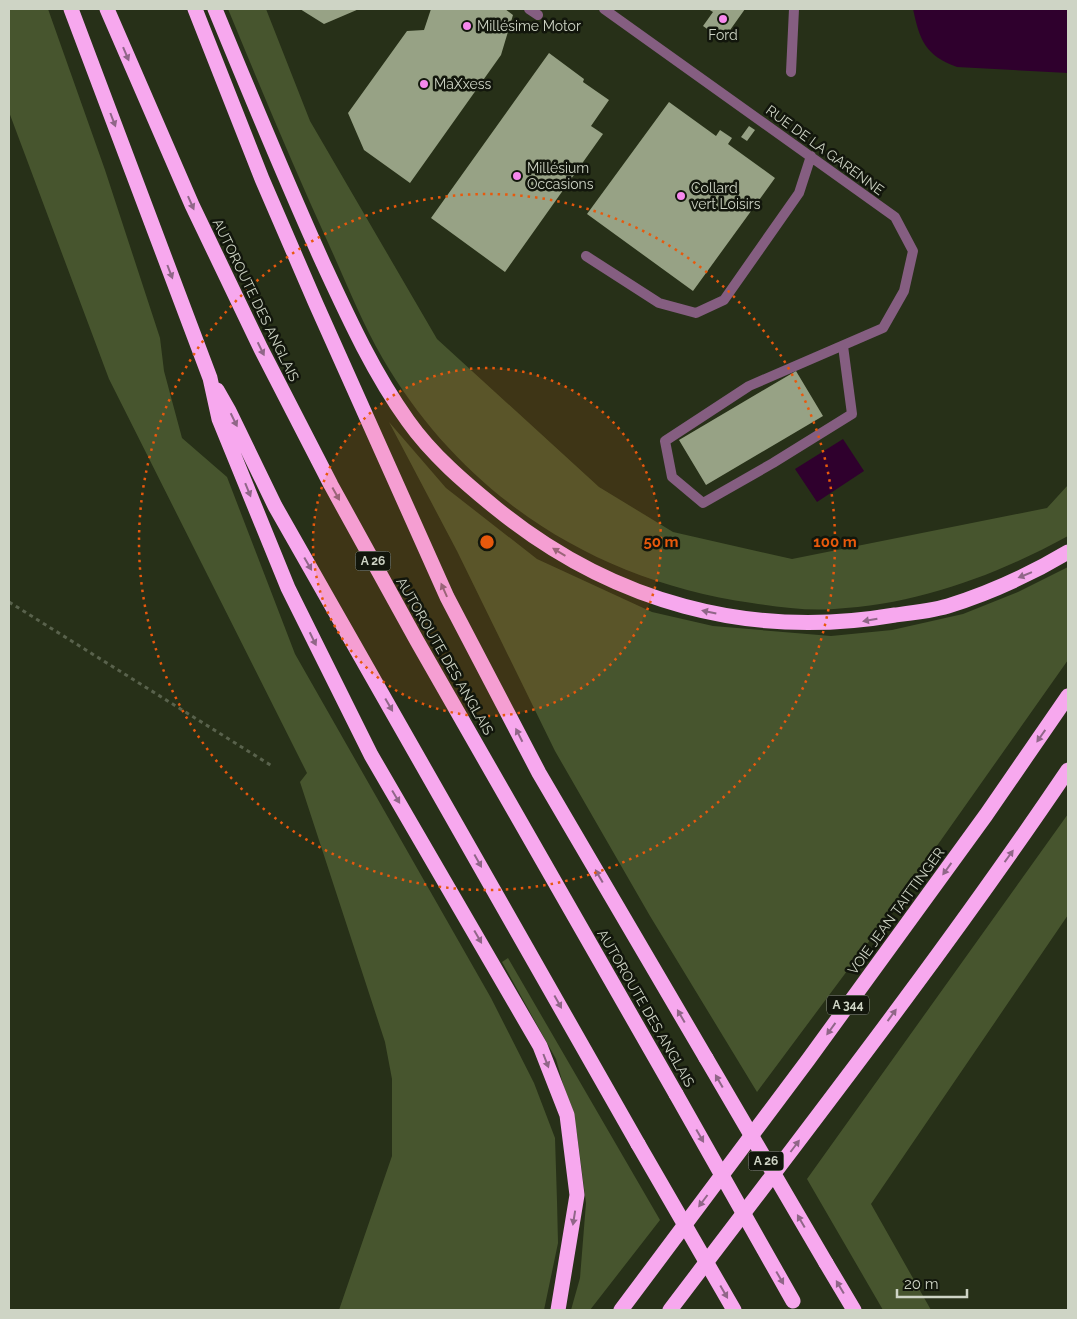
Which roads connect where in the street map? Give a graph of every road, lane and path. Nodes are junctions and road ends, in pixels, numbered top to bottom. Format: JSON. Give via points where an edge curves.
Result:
{"nodes":[{"id":1,"x":71,"y":9,"type":"edge"},
{"id":2,"x":107,"y":9,"type":"edge"},
{"id":3,"x":195,"y":9,"type":"edge"},
{"id":4,"x":215,"y":9,"type":"edge"},
{"id":5,"x":604,"y":9,"type":"edge"},
{"id":6,"x":794,"y":9,"type":"edge"},
{"id":7,"x":791,"y":72,"type":"dead end"},
{"id":8,"x":811,"y":156,"type":"junction"},
{"id":9,"x":586,"y":256,"type":"dead end"},
{"id":10,"x":843,"y":346,"type":"junction"},
{"id":11,"x":210,"y":378,"type":"junction"},
{"id":12,"x":1068,"y":552,"type":"edge"},
{"id":13,"x":9,"y":602,"type":"edge"},
{"id":14,"x":1068,"y":696,"type":"edge"},
{"id":15,"x":272,"y":766,"type":"dead end"},
{"id":16,"x":1068,"y":770,"type":"edge"},
{"id":17,"x":796,"y":1305,"type":"edge"},
{"id":18,"x":558,"y":1310,"type":"edge"},
{"id":19,"x":621,"y":1310,"type":"edge"},
{"id":20,"x":670,"y":1310,"type":"edge"},
{"id":21,"x":734,"y":1310,"type":"edge"},
{"id":22,"x":854,"y":1310,"type":"edge"}],
"edges":[{"from":1,"to":11,"type":"highway","one_way":true},
{"from":2,"to":17,"type":"highway","name":"AUTOROUTE DES ANGLAIS","number":"A 26","one_way":true,"bridge":true,"via":[[192,205],[261,350],[331,485]]},
{"from":22,"to":3,"type":"highway","name":"AUTOROUTE DES ANGLAIS","number":"A 26","one_way":true,"bridge":true,"via":[[539,773],[447,597],[262,179]]},
{"from":12,"to":4,"type":"highway","one_way":true,"via":[[1033,573],[947,607],[852,623],[760,622],[671,604],[591,571],[525,531],[452,470],[408,422],[358,338]]},
{"from":5,"to":8,"type":"lane","name":"RUE DE LA GARENNE"},
{"from":6,"to":7,"type":"lane"},
{"from":8,"to":9,"type":"lane","via":[[799,193],[724,300],[696,313],[659,303]]},
{"from":8,"to":10,"type":"lane","name":"RUE DE LA GARENNE","via":[[894,217],[913,251],[904,291],[883,328]]},
{"from":10,"to":10,"type":"lane","name":"RUE DE LA GARENNE","via":[[749,386],[665,441],[672,477],[703,502],[852,414]]},
{"from":11,"to":18,"type":"highway","one_way":true,"via":[[219,419],[288,588],[371,755],[540,1046],[567,1115],[578,1195]]},
{"from":11,"to":21,"type":"highway","one_way":true,"bridge":true,"via":[[230,410],[275,506]]},
{"from":13,"to":15,"type":"path"},
{"from":14,"to":19,"type":"highway","name":"VOIE JEAN TAITTINGER","number":"A 344","one_way":true,"via":[[814,1053]]},
{"from":20,"to":16,"type":"highway","number":"A 344","one_way":true,"via":[[996,874]]}]}
